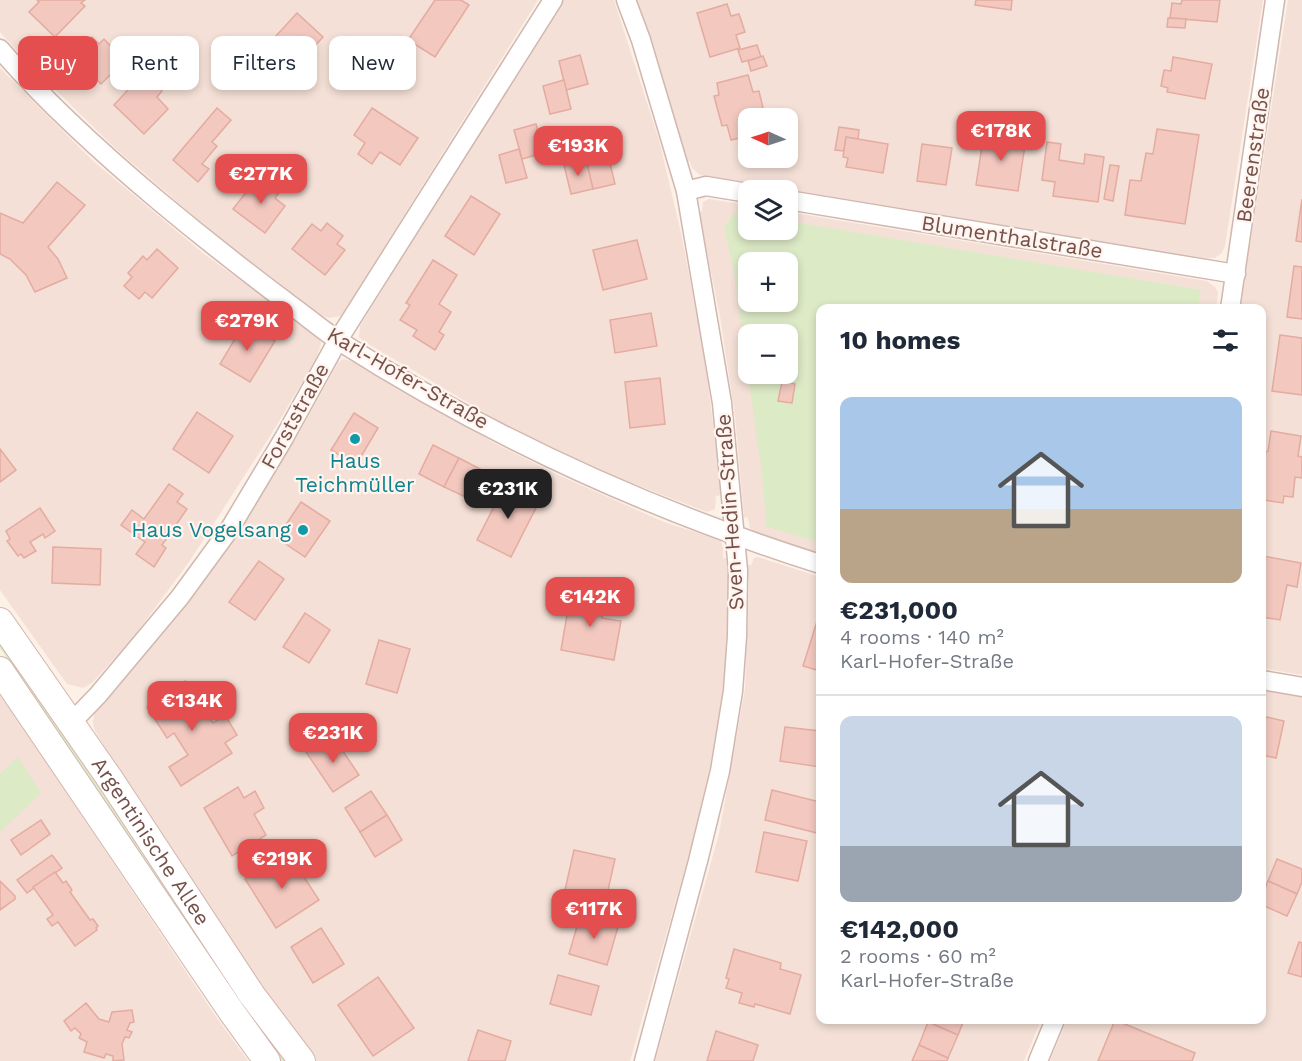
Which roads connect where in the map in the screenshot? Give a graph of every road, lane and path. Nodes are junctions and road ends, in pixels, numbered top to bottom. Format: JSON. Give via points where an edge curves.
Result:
{"nodes":[{"id":1,"x":553,"y":0,"type":"edge"},
{"id":2,"x":626,"y":0,"type":"edge"},
{"id":3,"x":1275,"y":0,"type":"edge"},
{"id":4,"x":0,"y":49,"type":"edge"},
{"id":5,"x":686,"y":191,"type":"junction"},
{"id":6,"x":738,"y":192,"type":"edge"},
{"id":7,"x":798,"y":202,"type":"edge"},
{"id":8,"x":1236,"y":274,"type":"junction"},
{"id":9,"x":1231,"y":304,"type":"edge"},
{"id":10,"x":338,"y":340,"type":"junction"},
{"id":11,"x":735,"y":535,"type":"junction"},
{"id":12,"x":816,"y":563,"type":"edge"},
{"id":13,"x":0,"y":621,"type":"edge"},
{"id":14,"x":0,"y":670,"type":"edge"},
{"id":15,"x":1266,"y":681,"type":"edge"},
{"id":16,"x":1302,"y":687,"type":"edge"},
{"id":17,"x":71,"y":723,"type":"junction"},
{"id":18,"x":1053,"y":1024,"type":"edge"},
{"id":19,"x":267,"y":1061,"type":"edge"},
{"id":20,"x":302,"y":1061,"type":"edge"},
{"id":21,"x":644,"y":1061,"type":"edge"},
{"id":22,"x":1038,"y":1061,"type":"edge"}],
"edges":[{"from":1,"to":10,"type":"street","name":"Forststraße"},
{"from":2,"to":5,"type":"street","name":"Sven-Hedin-Straße"},
{"from":3,"to":8,"type":"street","name":"Beerenstraße"},
{"from":4,"to":10,"type":"street","name":"Karl-Hofer-Straße","via":[[107,157],[218,251]]},
{"from":5,"to":6,"type":"street","via":[[706,186]]},
{"from":5,"to":11,"type":"street","name":"Sven-Hedin-Straße","via":[[722,403]]},
{"from":7,"to":8,"type":"street","name":"Blumenthalstraße"},
{"from":8,"to":9,"type":"street","name":"Beerenstraße"},
{"from":10,"to":11,"type":"street","name":"Karl-Hofer-Straße","via":[[536,451]]},
{"from":10,"to":17,"type":"street","name":"Forststraße","via":[[229,530],[180,597]]},
{"from":11,"to":12,"type":"street","name":"Karl-Hofer-Straße"},
{"from":11,"to":21,"type":"street","name":"Sven-Hedin-Straße","via":[[738,570],[734,692],[720,771]]},
{"from":13,"to":17,"type":"main road","name":"Argentinische Allee"},
{"from":14,"to":19,"type":"main road","name":"Argentinische Allee"},
{"from":15,"to":16,"type":"street"},
{"from":17,"to":20,"type":"main road","name":"Argentinische Allee","via":[[252,995]]},
{"from":18,"to":22,"type":"street"}]}
